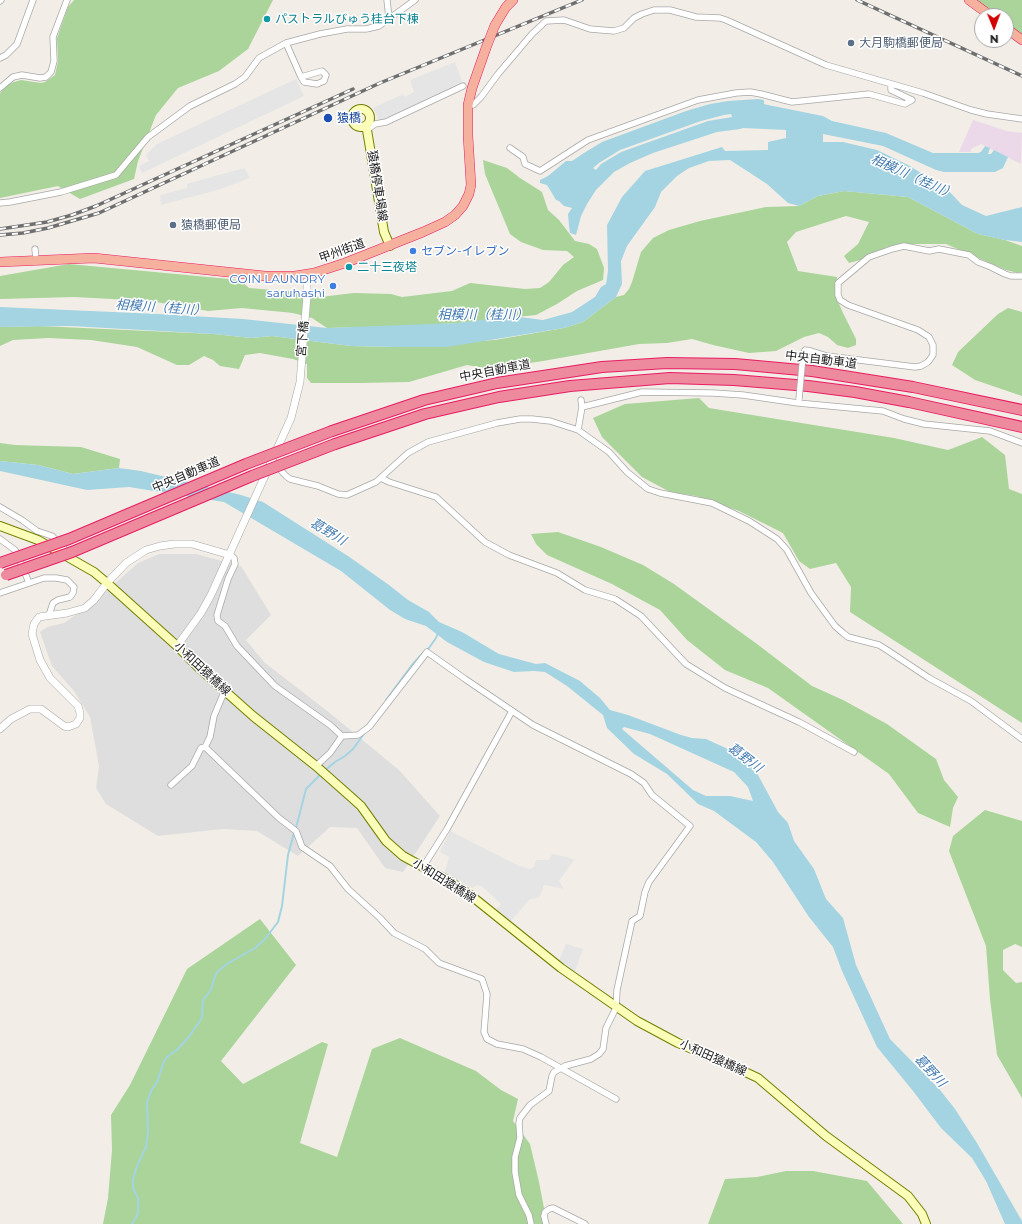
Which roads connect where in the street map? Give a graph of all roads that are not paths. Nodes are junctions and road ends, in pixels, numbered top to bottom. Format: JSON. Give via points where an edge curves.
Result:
{"nodes":[{"id":1,"x":33,"y":0,"type":"edge"},
{"id":2,"x":67,"y":0,"type":"edge"},
{"id":3,"x":386,"y":0,"type":"edge"},
{"id":4,"x":415,"y":0,"type":"edge"},
{"id":5,"x":513,"y":0,"type":"edge"},
{"id":6,"x":969,"y":0,"type":"edge"},
{"id":7,"x":980,"y":8,"type":"edge"},
{"id":8,"x":389,"y":18,"type":"junction"},
{"id":9,"x":286,"y":43,"type":"junction"},
{"id":10,"x":0,"y":57,"type":"edge"},
{"id":11,"x":301,"y":77,"type":"dead end"},
{"id":12,"x":891,"y":84,"type":"junction"},
{"id":13,"x":463,"y":86,"type":"dead end"},
{"id":14,"x":0,"y":88,"type":"edge"},
{"id":15,"x":468,"y":105,"type":"junction"},
{"id":16,"x":1022,"y":119,"type":"edge"},
{"id":17,"x":366,"y":128,"type":"joint"},
{"id":18,"x":510,"y":148,"type":"dead end"},
{"id":19,"x":0,"y":203,"type":"edge"},
{"id":20,"x":390,"y":246,"type":"junction"},
{"id":21,"x":35,"y":249,"type":"dead end"},
{"id":22,"x":36,"y":260,"type":"junction"},
{"id":23,"x":0,"y":262,"type":"edge"},
{"id":24,"x":307,"y":275,"type":"junction"},
{"id":25,"x":1022,"y":276,"type":"edge"},
{"id":26,"x":798,"y":401,"type":"junction"},
{"id":27,"x":1022,"y":410,"type":"edge"},
{"id":28,"x":1022,"y":427,"type":"edge"},
{"id":29,"x":578,"y":430,"type":"junction"},
{"id":30,"x":1022,"y":442,"type":"edge"},
{"id":31,"x":272,"y":461,"type":"junction"},
{"id":32,"x":381,"y":478,"type":"junction"},
{"id":33,"x":0,"y":507,"type":"edge"},
{"id":34,"x":0,"y":526,"type":"edge"},
{"id":35,"x":0,"y":539,"type":"edge"},
{"id":36,"x":230,"y":555,"type":"junction"},
{"id":37,"x":75,"y":561,"type":"junction"},
{"id":38,"x":0,"y":563,"type":"edge"},
{"id":39,"x":3,"y":576,"type":"edge"},
{"id":40,"x":108,"y":582,"type":"junction"},
{"id":41,"x":29,"y":583,"type":"junction"},
{"id":42,"x":0,"y":593,"type":"edge"},
{"id":43,"x":49,"y":615,"type":"junction"},
{"id":44,"x":177,"y":646,"type":"junction"},
{"id":45,"x":225,"y":690,"type":"junction"},
{"id":46,"x":512,"y":711,"type":"junction"},
{"id":47,"x":0,"y":729,"type":"edge"},
{"id":48,"x":342,"y":736,"type":"junction"},
{"id":49,"x":1022,"y":739,"type":"edge"},
{"id":50,"x":205,"y":747,"type":"junction"},
{"id":51,"x":854,"y":752,"type":"dead end"},
{"id":52,"x":316,"y":766,"type":"junction"},
{"id":53,"x":171,"y":785,"type":"dead end"},
{"id":54,"x":423,"y":867,"type":"junction"},
{"id":55,"x":616,"y":1008,"type":"junction"},
{"id":56,"x":560,"y":1068,"type":"junction"},
{"id":57,"x":616,"y":1099,"type":"dead end"},
{"id":58,"x":531,"y":1224,"type":"edge"},
{"id":59,"x":546,"y":1224,"type":"edge"},
{"id":60,"x":585,"y":1224,"type":"edge"},
{"id":61,"x":926,"y":1224,"type":"edge"}],
"edges":[{"from":1,"to":10,"type":"street","via":[[17,44]]},
{"from":2,"to":14,"type":"street","via":[[53,37],[54,61],[51,72],[40,78],[22,75],[13,77]]},
{"from":3,"to":8,"type":"street"},
{"from":4,"to":8,"type":"street"},
{"from":5,"to":15,"type":"highway","name":"甲州街道","bridge":true,"via":[[495,25]]},
{"from":6,"to":7,"type":"highway"},
{"from":8,"to":9,"type":"street","via":[[379,26],[347,29]]},
{"from":9,"to":11,"type":"street"},
{"from":9,"to":19,"type":"street","via":[[259,58],[245,77],[235,84],[190,106],[148,138],[116,175],[61,192]]},
{"from":12,"to":15,"type":"street","via":[[826,65],[720,18],[654,10],[634,18],[624,28],[614,31],[590,29],[564,20],[546,21],[498,74],[481,98],[473,105]]},
{"from":12,"to":16,"type":"street","via":[[981,112]]},
{"from":12,"to":18,"type":"street","via":[[891,90],[912,100],[905,104],[869,94],[792,102],[750,92],[698,100],[588,140],[540,170],[525,164],[523,157]]},
{"from":13,"to":17,"type":"street","via":[[386,122]]},
{"from":15,"to":20,"type":"highway","name":"甲州街道","via":[[470,185],[466,201],[455,215],[445,222]]},
{"from":17,"to":20,"type":"main road","name":"猿橋停車場線","via":[[384,232]]},
{"from":20,"to":24,"type":"highway","name":"甲州街道"},
{"from":21,"to":22,"type":"street"},
{"from":22,"to":23,"type":"highway","name":"甲州街道"},
{"from":22,"to":24,"type":"highway","name":"甲州街道","via":[[94,258],[265,276]]},
{"from":24,"to":31,"type":"street","name":"宮下橋","via":[[300,382],[291,418]]},
{"from":25,"to":26,"type":"street","bridge":true,"via":[[1010,276],[978,262],[969,255],[939,249],[929,251],[904,246],[869,257],[838,283],[840,300],[918,330],[929,337],[934,345],[933,355],[928,362],[915,367],[827,356],[805,350]]},
{"from":26,"to":29,"type":"street","via":[[720,393],[642,392],[582,404]]},
{"from":26,"to":30,"type":"street","via":[[884,412],[924,424],[990,431]]},
{"from":27,"to":38,"type":"highway","name":"中央自動車道","bridge":true,"via":[[913,387],[812,371],[735,364],[667,363],[595,368],[497,383],[424,400],[246,464],[69,539]]},
{"from":28,"to":39,"type":"highway","bridge":true,"via":[[855,392],[748,380],[670,378],[570,386],[499,396],[425,414],[335,444],[72,552]]},
{"from":29,"to":32,"type":"street","via":[[550,421],[532,419],[498,423],[421,445],[400,459]]},
{"from":29,"to":49,"type":"street","via":[[609,452],[627,472],[648,489],[712,503],[750,521],[777,539],[787,550],[815,599],[843,633],[848,637],[879,645],[929,678],[971,701]]},
{"from":31,"to":32,"type":"street","via":[[290,479],[343,495]]},
{"from":31,"to":36,"type":"street","name":"宮下橋"},
{"from":32,"to":51,"type":"street","via":[[436,497],[485,542],[509,555],[557,573],[585,590],[615,599],[641,616],[686,664],[725,688],[799,722]]},
{"from":33,"to":37,"type":"street","via":[[36,531],[52,536]]},
{"from":34,"to":37,"type":"main road","name":"小和田猿橋線","via":[[33,538]]},
{"from":35,"to":41,"type":"street","via":[[20,558]]},
{"from":36,"to":40,"type":"street","via":[[192,544],[160,546],[134,557]]},
{"from":36,"to":44,"type":"street","name":"宮下橋","via":[[201,613]]},
{"from":36,"to":48,"type":"street","via":[[234,558],[235,564],[217,615],[218,621],[237,646],[275,686]]},
{"from":37,"to":40,"type":"main road","name":"小和田猿橋線"},
{"from":40,"to":43,"type":"street","via":[[85,608]]},
{"from":40,"to":44,"type":"main road","name":"小和田猿橋線"},
{"from":41,"to":42,"type":"street"},
{"from":41,"to":43,"type":"street","via":[[44,578],[56,578],[67,580],[73,585],[72,595],[55,600]]},
{"from":43,"to":47,"type":"street","via":[[36,620],[32,637],[45,672],[76,703],[80,718],[76,724],[68,727],[41,709],[30,709],[11,719]]},
{"from":44,"to":45,"type":"main road","name":"小和田猿橋線","via":[[198,668]]},
{"from":45,"to":50,"type":"street"},
{"from":45,"to":52,"type":"main road","name":"小和田猿橋線","via":[[253,716]]},
{"from":46,"to":48,"type":"street","via":[[427,652],[369,728],[358,735]]},
{"from":46,"to":54,"type":"street","via":[[447,829]]},
{"from":46,"to":55,"type":"street","via":[[631,774],[690,826],[649,882],[640,916],[632,921],[617,990]]},
{"from":48,"to":52,"type":"street","via":[[330,753]]},
{"from":50,"to":53,"type":"street","via":[[201,748],[192,766]]},
{"from":50,"to":56,"type":"street","via":[[293,829],[302,847],[330,866],[348,889],[394,932],[425,949],[439,963],[482,979],[487,994],[484,1032],[487,1039],[497,1044],[523,1049]]},
{"from":52,"to":54,"type":"main road","name":"小和田猿橋線","via":[[361,806],[392,848]]},
{"from":54,"to":55,"type":"main road","name":"小和田猿橋線","via":[[469,894],[561,968]]},
{"from":55,"to":56,"type":"street","via":[[606,1028],[601,1051],[592,1059]]},
{"from":55,"to":61,"type":"main road","name":"小和田猿橋線","via":[[678,1043],[758,1078],[826,1136],[908,1196]]},
{"from":56,"to":57,"type":"street"},
{"from":56,"to":58,"type":"street","via":[[552,1074],[549,1091],[530,1105],[520,1120],[520,1138],[515,1157],[516,1180],[519,1195]]},
{"from":59,"to":60,"type":"street","via":[[545,1214],[551,1208]]}]}
